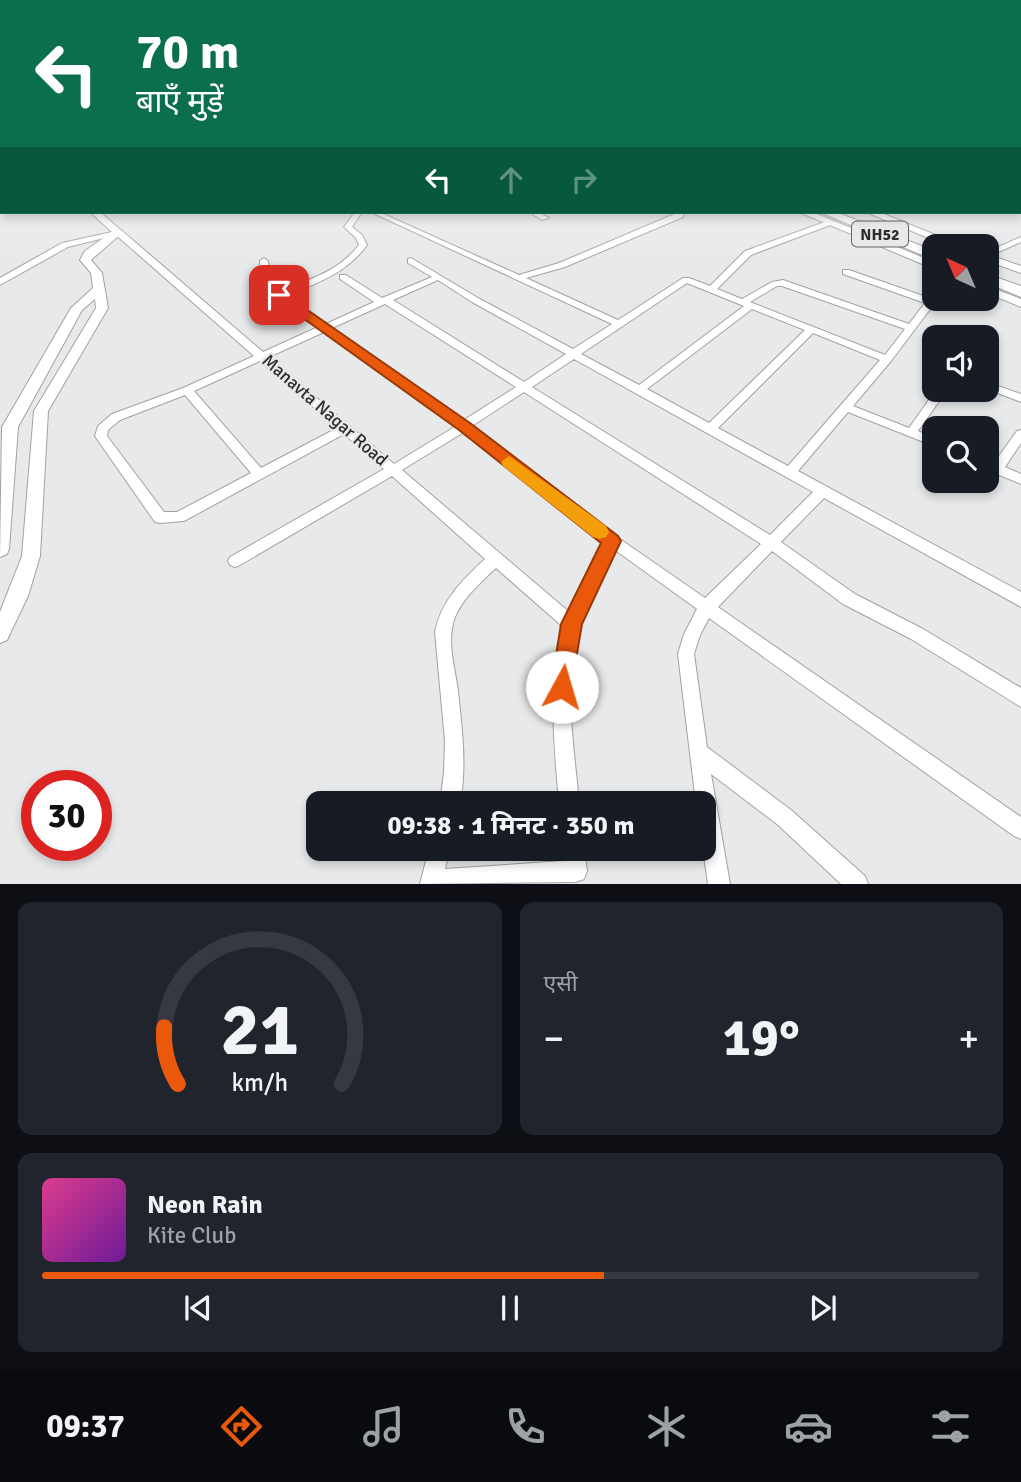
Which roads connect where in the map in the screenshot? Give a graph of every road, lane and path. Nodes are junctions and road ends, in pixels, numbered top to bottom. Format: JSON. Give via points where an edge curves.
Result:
{"nodes":[{"id":1,"x":96,"y":214,"type":"edge"},
{"id":2,"x":357,"y":214,"type":"edge"},
{"id":3,"x":379,"y":214,"type":"edge"},
{"id":4,"x":537,"y":214,"type":"edge"},
{"id":5,"x":852,"y":214,"type":"edge"},
{"id":6,"x":876,"y":214,"type":"edge"},
{"id":7,"x":680,"y":215,"type":"dead end"},
{"id":8,"x":828,"y":217,"type":"edge"},
{"id":9,"x":545,"y":218,"type":"dead end"},
{"id":10,"x":118,"y":232,"type":"junction"},
{"id":11,"x":927,"y":234,"type":"edge"},
{"id":12,"x":1021,"y":239,"type":"edge"},
{"id":13,"x":922,"y":242,"type":"edge"},
{"id":14,"x":999,"y":250,"type":"edge"},
{"id":15,"x":922,"y":252,"type":"edge"},
{"id":16,"x":264,"y":261,"type":"dead end"},
{"id":17,"x":411,"y":261,"type":"dead end"},
{"id":18,"x":922,"y":261,"type":"edge"},
{"id":19,"x":999,"y":261,"type":"edge"},
{"id":20,"x":1021,"y":270,"type":"edge"},
{"id":21,"x":846,"y":272,"type":"dead end"},
{"id":22,"x":999,"y":273,"type":"edge"},
{"id":23,"x":342,"y":277,"type":"dead end"},
{"id":24,"x":439,"y":277,"type":"junction"},
{"id":25,"x":521,"y":277,"type":"junction"},
{"id":26,"x":1021,"y":281,"type":"edge"},
{"id":27,"x":0,"y":282,"type":"edge"},
{"id":28,"x":999,"y":283,"type":"edge"},
{"id":29,"x":100,"y":288,"type":"junction"},
{"id":30,"x":712,"y":289,"type":"junction"},
{"id":31,"x":1021,"y":292,"type":"edge"},
{"id":32,"x":999,"y":294,"type":"edge"},
{"id":33,"x":279,"y":295,"type":"junction"},
{"id":34,"x":922,"y":296,"type":"edge"},
{"id":35,"x":384,"y":301,"type":"junction"},
{"id":36,"x":748,"y":303,"type":"junction"},
{"id":37,"x":1021,"y":303,"type":"edge"},
{"id":38,"x":924,"y":312,"type":"edge"},
{"id":39,"x":618,"y":324,"type":"junction"},
{"id":40,"x":324,"y":328,"type":"junction"},
{"id":41,"x":911,"y":328,"type":"junction"},
{"id":42,"x":812,"y":329,"type":"junction"},
{"id":43,"x":572,"y":354,"type":"junction"},
{"id":44,"x":263,"y":356,"type":"junction"},
{"id":45,"x":887,"y":359,"type":"junction"},
{"id":46,"x":525,"y":386,"type":"junction"},
{"id":47,"x":187,"y":390,"type":"junction"},
{"id":48,"x":639,"y":390,"type":"junction"},
{"id":49,"x":999,"y":390,"type":"edge"},
{"id":50,"x":1021,"y":398,"type":"edge"},
{"id":51,"x":933,"y":402,"type":"edge"},
{"id":52,"x":847,"y":408,"type":"junction"},
{"id":53,"x":464,"y":426,"type":"junction"},
{"id":54,"x":346,"y":428,"type":"junction"},
{"id":55,"x":710,"y":429,"type":"junction"},
{"id":56,"x":911,"y":433,"type":"junction"},
{"id":57,"x":1021,"y":434,"type":"edge"},
{"id":58,"x":922,"y":437,"type":"edge"},
{"id":59,"x":999,"y":459,"type":"edge"},
{"id":60,"x":393,"y":470,"type":"junction"},
{"id":61,"x":999,"y":470,"type":"edge"},
{"id":62,"x":790,"y":471,"type":"junction"},
{"id":63,"x":259,"y":474,"type":"junction"},
{"id":64,"x":1021,"y":479,"type":"edge"},
{"id":65,"x":824,"y":491,"type":"junction"},
{"id":66,"x":612,"y":541,"type":"junction"},
{"id":67,"x":771,"y":543,"type":"junction"},
{"id":68,"x":0,"y":549,"type":"edge"},
{"id":69,"x":496,"y":558,"type":"junction"},
{"id":70,"x":235,"y":561,"type":"dead end"},
{"id":71,"x":1021,"y":600,"type":"edge"},
{"id":72,"x":705,"y":609,"type":"junction"},
{"id":73,"x":571,"y":624,"type":"junction"},
{"id":74,"x":0,"y":633,"type":"edge"},
{"id":75,"x":1021,"y":698,"type":"edge"},
{"id":76,"x":698,"y":752,"type":"junction"},
{"id":77,"x":453,"y":791,"type":"edge"},
{"id":78,"x":568,"y":791,"type":"edge"},
{"id":79,"x":1021,"y":829,"type":"edge"},
{"id":80,"x":436,"y":861,"type":"edge"},
{"id":81,"x":576,"y":877,"type":"edge"},
{"id":82,"x":431,"y":882,"type":"edge"},
{"id":83,"x":719,"y":884,"type":"edge"},
{"id":84,"x":857,"y":884,"type":"edge"}],
"edges":[{"from":1,"to":10,"type":"street","name":"Manavta Nagar Road"},
{"from":2,"to":33,"type":"street","via":[[348,227],[363,245],[355,258]]},
{"from":3,"to":25,"type":"street"},
{"from":4,"to":9,"type":"street"},
{"from":5,"to":13,"type":"highway","number":"NH52"},
{"from":6,"to":11,"type":"street"},
{"from":7,"to":25,"type":"street","via":[[562,265]]},
{"from":8,"to":15,"type":"highway","number":"NH52"},
{"from":8,"to":18,"type":"street"},
{"from":8,"to":30,"type":"street","via":[[748,253]]},
{"from":10,"to":27,"type":"street","via":[[65,245]]},
{"from":10,"to":29,"type":"street","via":[[85,260]]},
{"from":10,"to":44,"type":"street","name":"Manavta Nagar Road"},
{"from":12,"to":14,"type":"street"},
{"from":16,"to":33,"type":"street","via":[[268,285]]},
{"from":17,"to":24,"type":"street"},
{"from":19,"to":20,"type":"street"},
{"from":21,"to":34,"type":"street"},
{"from":22,"to":26,"type":"highway"},
{"from":23,"to":35,"type":"street"},
{"from":24,"to":35,"type":"street"},
{"from":24,"to":43,"type":"street"},
{"from":25,"to":39,"type":"street"},
{"from":28,"to":31,"type":"highway"},
{"from":29,"to":68,"type":"street","via":[[77,308],[10,427]]},
{"from":29,"to":74,"type":"street","via":[[102,308],[41,411],[31,556]]},
{"from":30,"to":36,"type":"street"},
{"from":30,"to":39,"type":"street","name":"Manavta Nagar Road","via":[[686,280]]},
{"from":32,"to":37,"type":"street"},
{"from":33,"to":40,"type":"street"},
{"from":35,"to":40,"type":"street"},
{"from":35,"to":46,"type":"street"},
{"from":36,"to":41,"type":"street","via":[[783,283]]},
{"from":36,"to":42,"type":"street"},
{"from":36,"to":48,"type":"street"},
{"from":38,"to":41,"type":"street"},
{"from":39,"to":43,"type":"street","name":"Manavta Nagar Road"},
{"from":40,"to":44,"type":"street"},
{"from":40,"to":53,"type":"street"},
{"from":41,"to":45,"type":"street"},
{"from":42,"to":45,"type":"street"},
{"from":42,"to":55,"type":"street"},
{"from":43,"to":46,"type":"street","name":"Manavta Nagar Road"},
{"from":43,"to":48,"type":"street"},
{"from":44,"to":47,"type":"street"},
{"from":44,"to":54,"type":"street","name":"Manavta Nagar Road"},
{"from":45,"to":52,"type":"street"},
{"from":46,"to":53,"type":"street","name":"Manavta Nagar Road"},
{"from":46,"to":67,"type":"street"},
{"from":47,"to":63,"type":"street"},
{"from":47,"to":63,"type":"street","via":[[116,417],[102,429],[101,436],[160,518],[178,517]]},
{"from":48,"to":55,"type":"street"},
{"from":49,"to":50,"type":"street"},
{"from":51,"to":56,"type":"street"},
{"from":52,"to":56,"type":"street"},
{"from":52,"to":62,"type":"street"},
{"from":53,"to":60,"type":"street","name":"Manavta Nagar Road"},
{"from":53,"to":66,"type":"street"},
{"from":54,"to":60,"type":"street","name":"Manavta Nagar Road"},
{"from":54,"to":63,"type":"street"},
{"from":55,"to":62,"type":"street"},
{"from":56,"to":58,"type":"street"},
{"from":57,"to":59,"type":"street"},
{"from":60,"to":69,"type":"street"},
{"from":60,"to":70,"type":"street"},
{"from":61,"to":64,"type":"street"},
{"from":62,"to":65,"type":"street"},
{"from":65,"to":67,"type":"street"},
{"from":65,"to":71,"type":"street"},
{"from":66,"to":72,"type":"street"},
{"from":66,"to":73,"type":"street"},
{"from":67,"to":72,"type":"street"},
{"from":67,"to":75,"type":"street","via":[[849,599],[917,634]]},
{"from":69,"to":73,"type":"street"},
{"from":69,"to":77,"type":"street","via":[[456,601],[444,627],[453,723]]},
{"from":72,"to":76,"type":"street","via":[[686,654]]},
{"from":72,"to":79,"type":"street"},
{"from":73,"to":78,"type":"street","via":[[562,687]]},
{"from":76,"to":83,"type":"street"},
{"from":76,"to":84,"type":"street","via":[[784,817]]},
{"from":80,"to":82,"type":"street"},
{"from":81,"to":82,"type":"street"}]}
